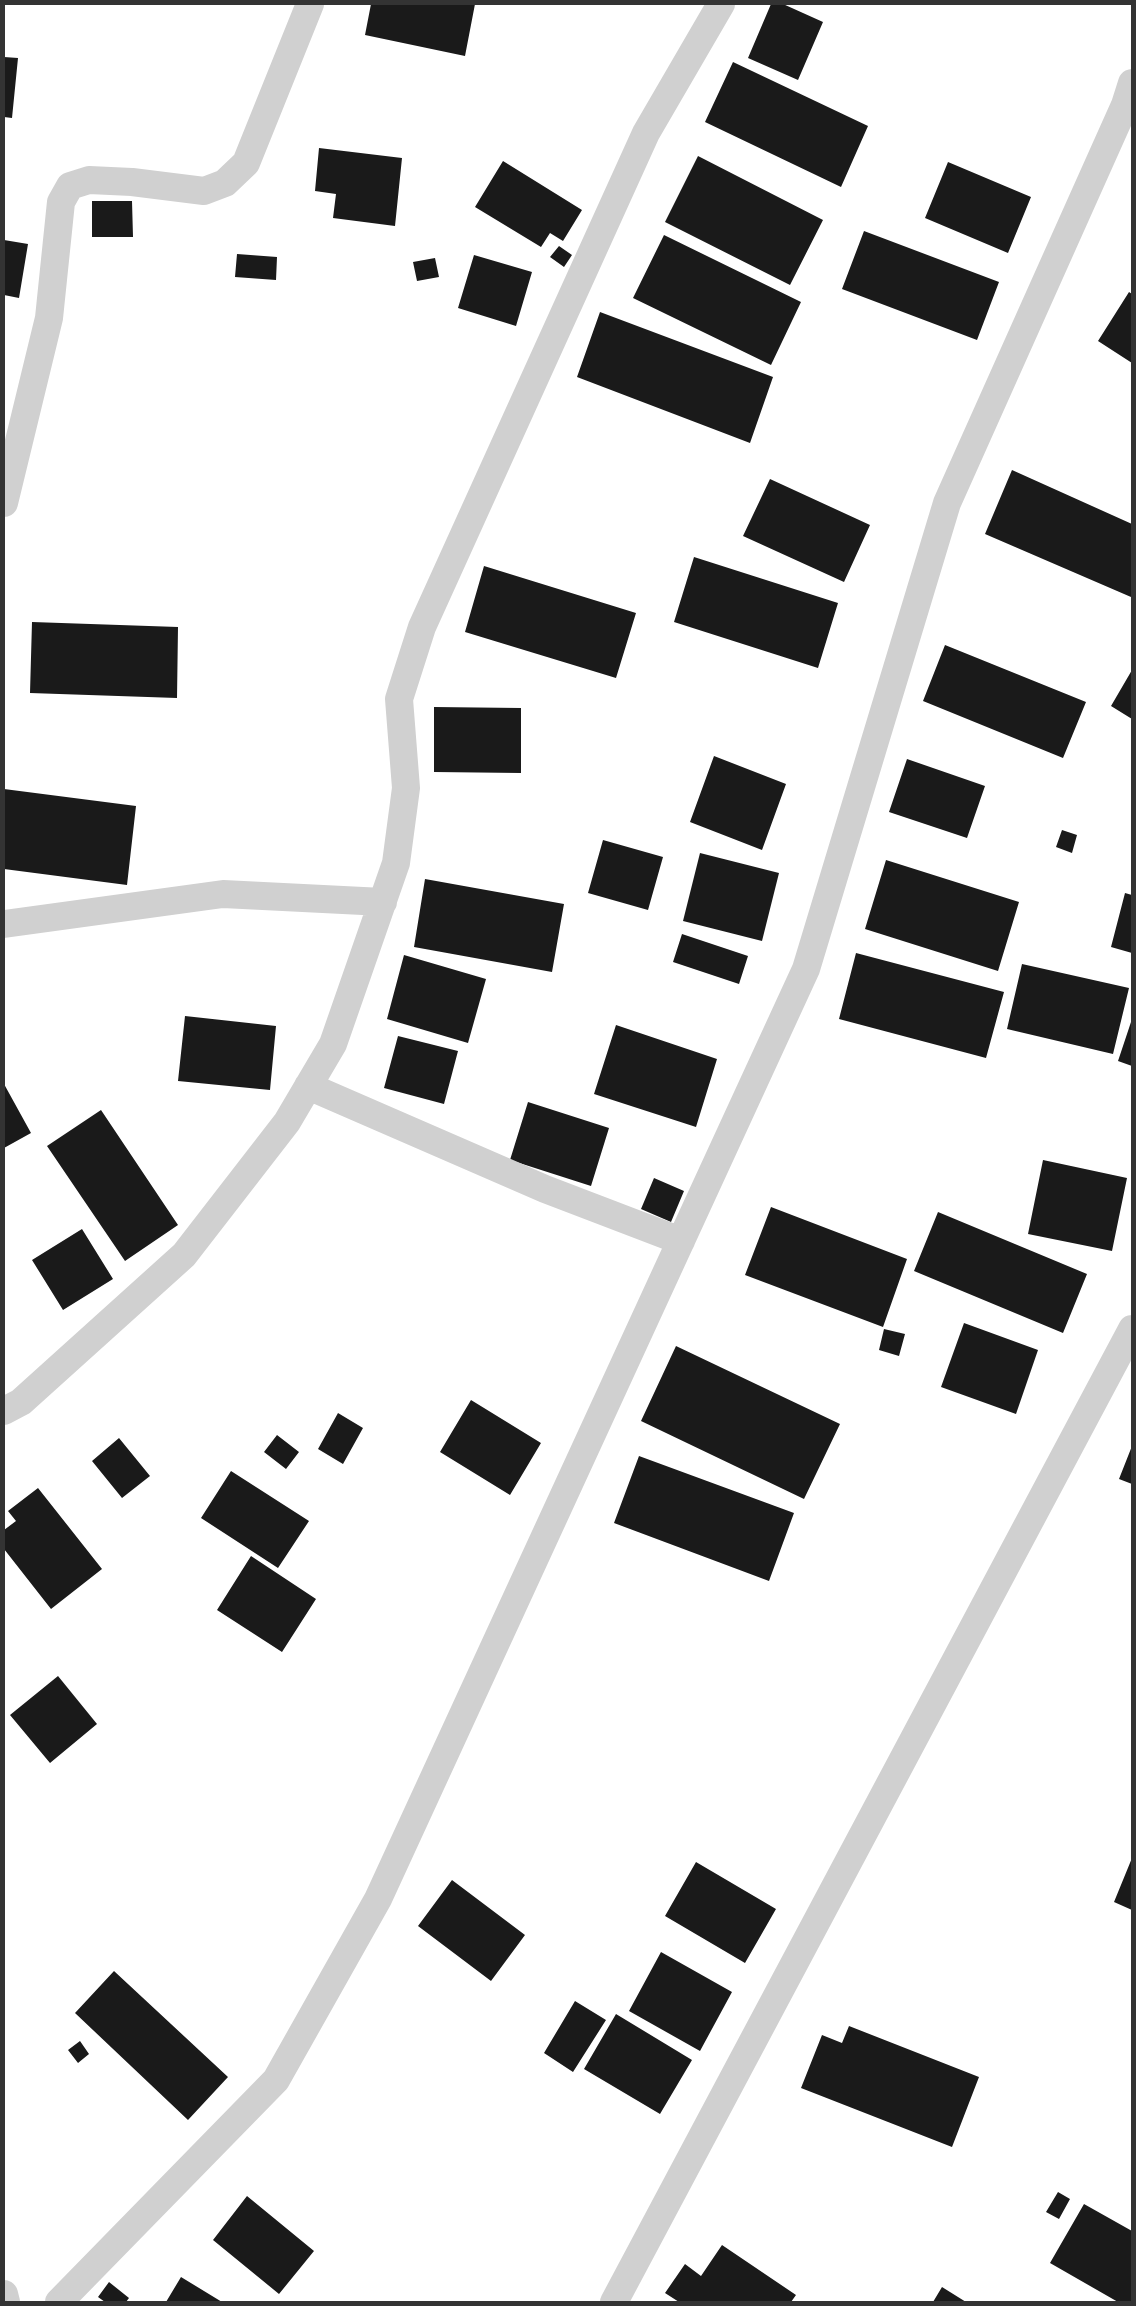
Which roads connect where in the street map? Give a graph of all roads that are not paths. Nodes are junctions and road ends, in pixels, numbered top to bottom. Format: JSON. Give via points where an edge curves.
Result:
{"nodes":[{"id":1,"x":310,"y":4,"type":"edge"},
{"id":2,"x":721,"y":4,"type":"edge"},
{"id":3,"x":1132,"y":83,"type":"edge"},
{"id":4,"x":4,"y":503,"type":"edge"},
{"id":5,"x":382,"y":902,"type":"junction"},
{"id":6,"x":4,"y":924,"type":"edge"},
{"id":7,"x":308,"y":1086,"type":"junction"},
{"id":8,"x":680,"y":1241,"type":"junction"},
{"id":9,"x":1132,"y":1329,"type":"edge"},
{"id":10,"x":1122,"y":1371,"type":"edge"},
{"id":11,"x":4,"y":1412,"type":"edge"},
{"id":12,"x":4,"y":2294,"type":"edge"},
{"id":13,"x":6,"y":2302,"type":"edge"},
{"id":14,"x":59,"y":2302,"type":"edge"},
{"id":15,"x":614,"y":2302,"type":"edge"}],
"edges":[{"from":1,"to":4,"type":"street","via":[[246,163],[225,182],[204,191],[89,180],[70,186],[61,202],[49,318]]},
{"from":2,"to":5,"type":"street","via":[[646,133],[422,627],[399,699],[406,788],[396,863]]},
{"from":3,"to":8,"type":"street","via":[[947,503],[806,969]]},
{"from":5,"to":6,"type":"street","via":[[223,894]]},
{"from":5,"to":7,"type":"street","via":[[333,1044]]},
{"from":7,"to":8,"type":"street","via":[[545,1189]]},
{"from":7,"to":11,"type":"street","via":[[287,1122],[184,1255],[20,1402]]},
{"from":8,"to":14,"type":"street","via":[[378,1899],[276,2080]]},
{"from":9,"to":10,"type":"street"},
{"from":10,"to":15,"type":"street"},
{"from":12,"to":13,"type":"street"}]}
